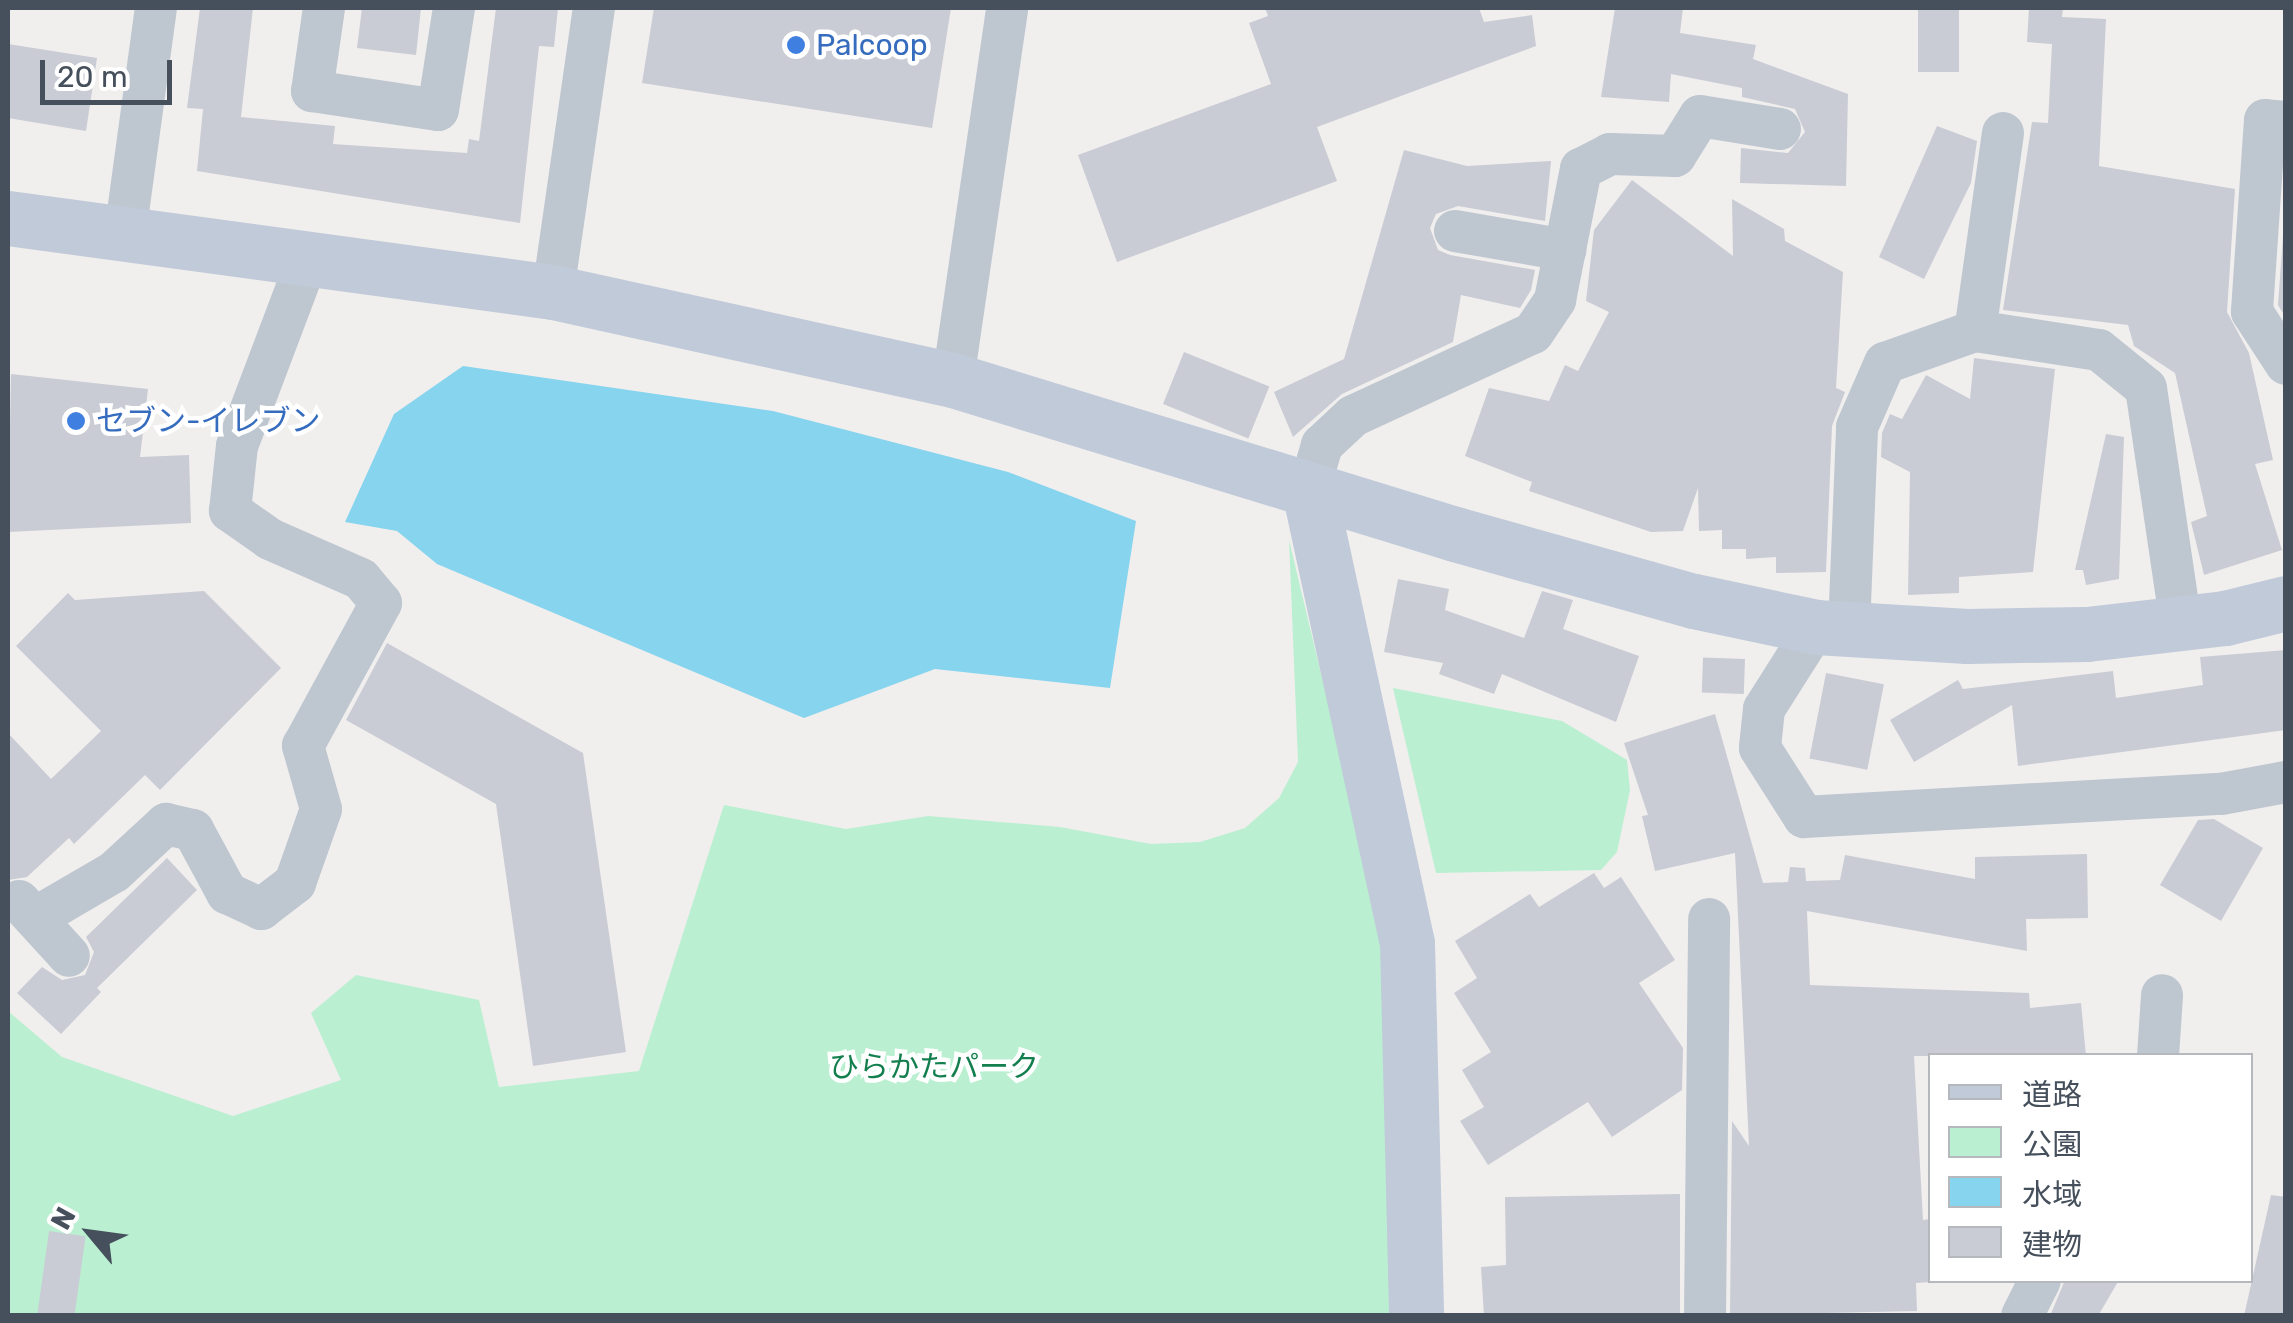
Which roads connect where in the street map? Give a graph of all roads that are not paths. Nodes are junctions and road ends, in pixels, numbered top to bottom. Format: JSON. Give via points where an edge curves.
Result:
{"nodes":[{"id":1,"x":156,"y":8,"type":"edge"},
{"id":2,"x":324,"y":8,"type":"edge"},
{"id":3,"x":454,"y":8,"type":"edge"},
{"id":4,"x":594,"y":8,"type":"edge"},
{"id":5,"x":1007,"y":8,"type":"edge"},
{"id":6,"x":2286,"y":122,"type":"edge"},
{"id":7,"x":1780,"y":129,"type":"dead end"},
{"id":8,"x":2003,"y":133,"type":"dead end"},
{"id":9,"x":8,"y":218,"type":"edge"},
{"id":10,"x":1455,"y":231,"type":"dead end"},
{"id":11,"x":125,"y":234,"type":"junction"},
{"id":12,"x":1565,"y":250,"type":"junction"},
{"id":13,"x":308,"y":260,"type":"junction"},
{"id":14,"x":553,"y":292,"type":"junction"},
{"id":15,"x":1975,"y":331,"type":"junction"},
{"id":16,"x":2286,"y":364,"type":"edge"},
{"id":17,"x":953,"y":380,"type":"junction"},
{"id":18,"x":1309,"y":490,"type":"junction"},
{"id":19,"x":2286,"y":602,"type":"edge"},
{"id":20,"x":2181,"y":624,"type":"junction"},
{"id":21,"x":1832,"y":628,"type":"junction"},
{"id":22,"x":2286,"y":782,"type":"edge"},
{"id":23,"x":1710,"y":919,"type":"dead end"},
{"id":24,"x":69,"y":956,"type":"dead end"},
{"id":25,"x":2162,"y":995,"type":"dead end"},
{"id":26,"x":2158,"y":1053,"type":"edge"},
{"id":27,"x":2038,"y":1283,"type":"edge"},
{"id":28,"x":1416,"y":1316,"type":"edge"},
{"id":29,"x":1705,"y":1316,"type":"edge"},
{"id":30,"x":2022,"y":1316,"type":"edge"}],
"edges":[{"from":1,"to":11,"type":"street"},
{"from":2,"to":3,"type":"street","via":[[312,91],[438,110]]},
{"from":4,"to":14,"type":"street"},
{"from":5,"to":17,"type":"street"},
{"from":6,"to":16,"type":"street","via":[[2265,120],[2252,312]]},
{"from":7,"to":12,"type":"street","via":[[1700,116],[1675,156],[1610,154],[1581,170]]},
{"from":8,"to":15,"type":"street"},
{"from":9,"to":11,"type":"street"},
{"from":10,"to":12,"type":"street"},
{"from":11,"to":13,"type":"street"},
{"from":12,"to":18,"type":"street","via":[[1555,300],[1534,332],[1353,416],[1322,445]]},
{"from":13,"to":14,"type":"street"},
{"from":13,"to":24,"type":"street","via":[[237,446],[230,512],[270,539],[361,579],[381,603],[303,746],[321,809],[295,884],[261,909],[227,893],[193,830],[166,824],[114,872],[27,909]]},
{"from":14,"to":17,"type":"street"},
{"from":15,"to":20,"type":"street","via":[[2099,350],[2146,388]]},
{"from":15,"to":21,"type":"street","via":[[1885,363],[1857,427]]},
{"from":17,"to":18,"type":"street"},
{"from":18,"to":21,"type":"street","via":[[1694,602]]},
{"from":18,"to":28,"type":"street","via":[[1407,942]]},
{"from":19,"to":20,"type":"street"},
{"from":20,"to":21,"type":"street","via":[[2087,634]]},
{"from":21,"to":22,"type":"street","via":[[1764,709],[1760,748],[1804,817],[2221,794]]},
{"from":23,"to":29,"type":"street"},
{"from":25,"to":26,"type":"street"},
{"from":27,"to":30,"type":"street"}]}
